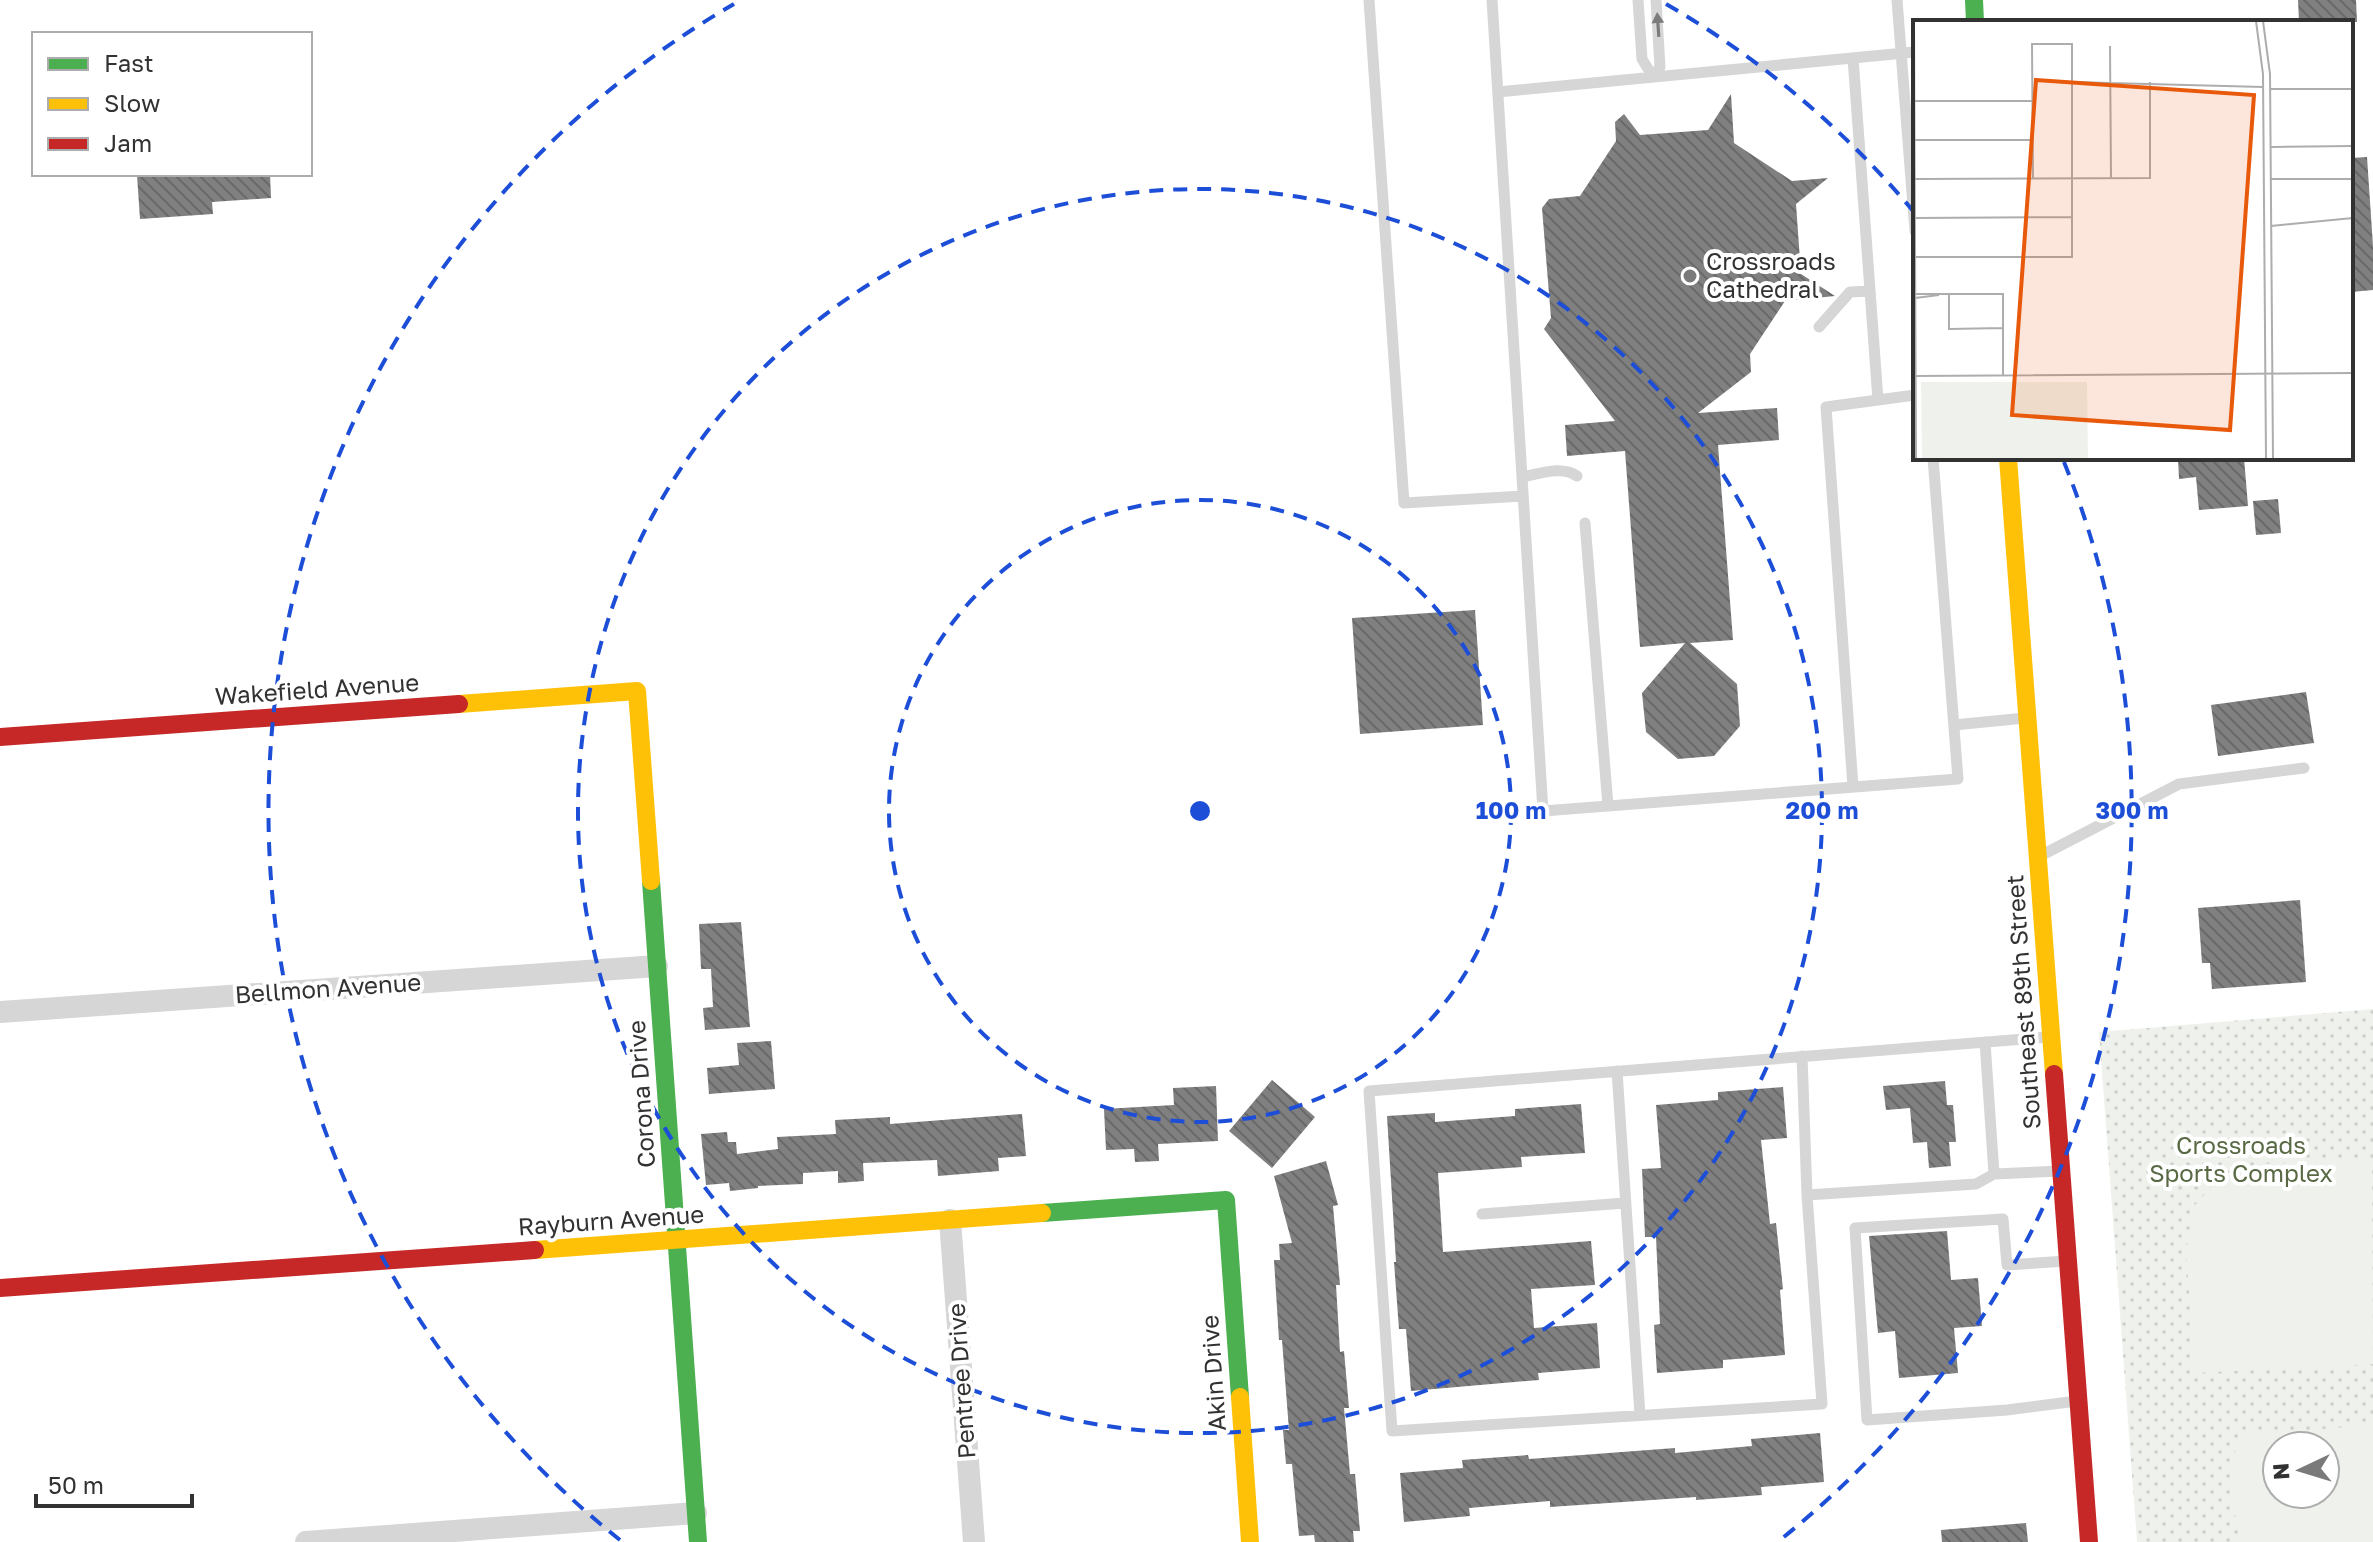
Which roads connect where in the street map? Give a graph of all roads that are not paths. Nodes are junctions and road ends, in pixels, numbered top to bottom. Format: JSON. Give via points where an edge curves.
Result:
{"nodes":[{"id":1,"x":1369,"y":0,"type":"edge"},
{"id":2,"x":1492,"y":0,"type":"edge"},
{"id":3,"x":1638,"y":0,"type":"edge"},
{"id":4,"x":1656,"y":0,"type":"edge"},
{"id":5,"x":1897,"y":0,"type":"edge"},
{"id":6,"x":1974,"y":0,"type":"edge"},
{"id":7,"x":1975,"y":20,"type":"edge"},
{"id":8,"x":1913,"y":52,"type":"edge"},
{"id":9,"x":1901,"y":53,"type":"junction"},
{"id":10,"x":1853,"y":58,"type":"junction"},
{"id":11,"x":1653,"y":77,"type":"junction"},
{"id":12,"x":1498,"y":92,"type":"junction"},
{"id":13,"x":1913,"y":206,"type":"edge"},
{"id":14,"x":1870,"y":291,"type":"junction"},
{"id":15,"x":1819,"y":327,"type":"dead end"},
{"id":16,"x":1913,"y":395,"type":"edge"},
{"id":17,"x":1878,"y":400,"type":"junction"},
{"id":18,"x":1933,"y":460,"type":"edge"},
{"id":19,"x":2008,"y":460,"type":"edge"},
{"id":20,"x":1577,"y":476,"type":"dead end"},
{"id":21,"x":1522,"y":477,"type":"junction"},
{"id":22,"x":1523,"y":496,"type":"junction"},
{"id":23,"x":1585,"y":523,"type":"dead end"},
{"id":24,"x":637,"y":691,"type":"joint"},
{"id":25,"x":2027,"y":718,"type":"junction"},
{"id":26,"x":1954,"y":725,"type":"junction"},
{"id":27,"x":0,"y":737,"type":"edge"},
{"id":28,"x":2304,"y":768,"type":"dead end"},
{"id":29,"x":1853,"y":787,"type":"junction"},
{"id":30,"x":1608,"y":806,"type":"junction"},
{"id":31,"x":2038,"y":858,"type":"junction"},
{"id":32,"x":657,"y":966,"type":"junction"},
{"id":33,"x":0,"y":1012,"type":"edge"},
{"id":34,"x":2051,"y":1037,"type":"junction"},
{"id":35,"x":1985,"y":1042,"type":"junction"},
{"id":36,"x":1802,"y":1056,"type":"junction"},
{"id":37,"x":1617,"y":1071,"type":"junction"},
{"id":38,"x":2061,"y":1171,"type":"junction"},
{"id":39,"x":1994,"y":1174,"type":"junction"},
{"id":40,"x":1807,"y":1195,"type":"junction"},
{"id":41,"x":1226,"y":1200,"type":"joint"},
{"id":42,"x":1625,"y":1203,"type":"junction"},
{"id":43,"x":1482,"y":1214,"type":"dead end"},
{"id":44,"x":950,"y":1220,"type":"junction"},
{"id":45,"x":677,"y":1240,"type":"junction"},
{"id":46,"x":2068,"y":1261,"type":"junction"},
{"id":47,"x":0,"y":1288,"type":"edge"},
{"id":48,"x":2078,"y":1401,"type":"junction"},
{"id":49,"x":1640,"y":1415,"type":"junction"},
{"id":50,"x":696,"y":1513,"type":"junction"},
{"id":51,"x":423,"y":1538,"type":"edge"},
{"id":52,"x":306,"y":1542,"type":"edge"},
{"id":53,"x":698,"y":1542,"type":"edge"},
{"id":54,"x":974,"y":1542,"type":"edge"},
{"id":55,"x":1250,"y":1542,"type":"edge"},
{"id":56,"x":2089,"y":1542,"type":"edge"}],
"edges":[{"from":1,"to":22,"type":"lane","via":[[1404,503]]},
{"from":2,"to":12,"type":"lane"},
{"from":3,"to":11,"type":"lane","via":[[1642,59]]},
{"from":11,"to":4,"type":"lane","one_way":true,"via":[[1660,67]]},
{"from":5,"to":9,"type":"lane"},
{"from":6,"to":7,"type":"street"},
{"from":8,"to":9,"type":"lane"},
{"from":9,"to":10,"type":"lane"},
{"from":9,"to":13,"type":"lane"},
{"from":10,"to":11,"type":"lane"},
{"from":10,"to":14,"type":"lane"},
{"from":11,"to":12,"type":"lane"},
{"from":12,"to":21,"type":"lane"},
{"from":14,"to":15,"type":"lane","via":[[1850,292]]},
{"from":14,"to":17,"type":"lane"},
{"from":16,"to":17,"type":"lane"},
{"from":17,"to":29,"type":"lane","via":[[1826,407]]},
{"from":18,"to":26,"type":"lane"},
{"from":19,"to":25,"type":"street","name":"Southeast 89th Street"},
{"from":20,"to":21,"type":"lane","via":[[1562,470]]},
{"from":21,"to":22,"type":"lane"},
{"from":22,"to":30,"type":"lane","via":[[1543,811]]},
{"from":23,"to":30,"type":"lane"},
{"from":24,"to":27,"type":"street","name":"Wakefield Avenue"},
{"from":24,"to":32,"type":"street","name":"Corona Drive"},
{"from":25,"to":26,"type":"lane"},
{"from":25,"to":31,"type":"street","name":"Southeast 89th Street"},
{"from":26,"to":29,"type":"lane","via":[[1958,779]]},
{"from":28,"to":31,"type":"lane","via":[[2179,784]]},
{"from":29,"to":30,"type":"lane"},
{"from":31,"to":34,"type":"street","name":"Southeast 89th Street"},
{"from":32,"to":33,"type":"street","name":"Bellmon Avenue"},
{"from":32,"to":45,"type":"street","name":"Corona Drive"},
{"from":34,"to":35,"type":"lane"},
{"from":34,"to":38,"type":"street","name":"Southeast 89th Street"},
{"from":35,"to":36,"type":"lane"},
{"from":35,"to":39,"type":"lane"},
{"from":36,"to":37,"type":"lane"},
{"from":36,"to":40,"type":"lane"},
{"from":37,"to":42,"type":"lane"},
{"from":37,"to":49,"type":"lane","via":[[1369,1091],[1392,1431]]},
{"from":38,"to":39,"type":"lane"},
{"from":38,"to":46,"type":"street","name":"Southeast 89th Street"},
{"from":39,"to":40,"type":"lane","via":[[1976,1184]]},
{"from":40,"to":49,"type":"lane","via":[[1822,1404]]},
{"from":41,"to":44,"type":"street","name":"Rayburn Avenue"},
{"from":41,"to":55,"type":"street","name":"Akin Drive"},
{"from":42,"to":43,"type":"lane"},
{"from":42,"to":49,"type":"lane"},
{"from":44,"to":45,"type":"street","name":"Rayburn Avenue"},
{"from":44,"to":54,"type":"street","name":"Pentree Drive"},
{"from":45,"to":47,"type":"street","name":"Rayburn Avenue"},
{"from":45,"to":50,"type":"street","name":"Corona Drive"},
{"from":46,"to":48,"type":"street","name":"Southeast 89th Street"},
{"from":46,"to":48,"type":"lane","via":[[2007,1265],[2003,1219],[1855,1228],[1867,1420]]},
{"from":48,"to":56,"type":"street","name":"Southeast 89th Street"},
{"from":50,"to":51,"type":"street"},
{"from":50,"to":53,"type":"street","name":"Corona Drive"},
{"from":51,"to":52,"type":"street"}]}
